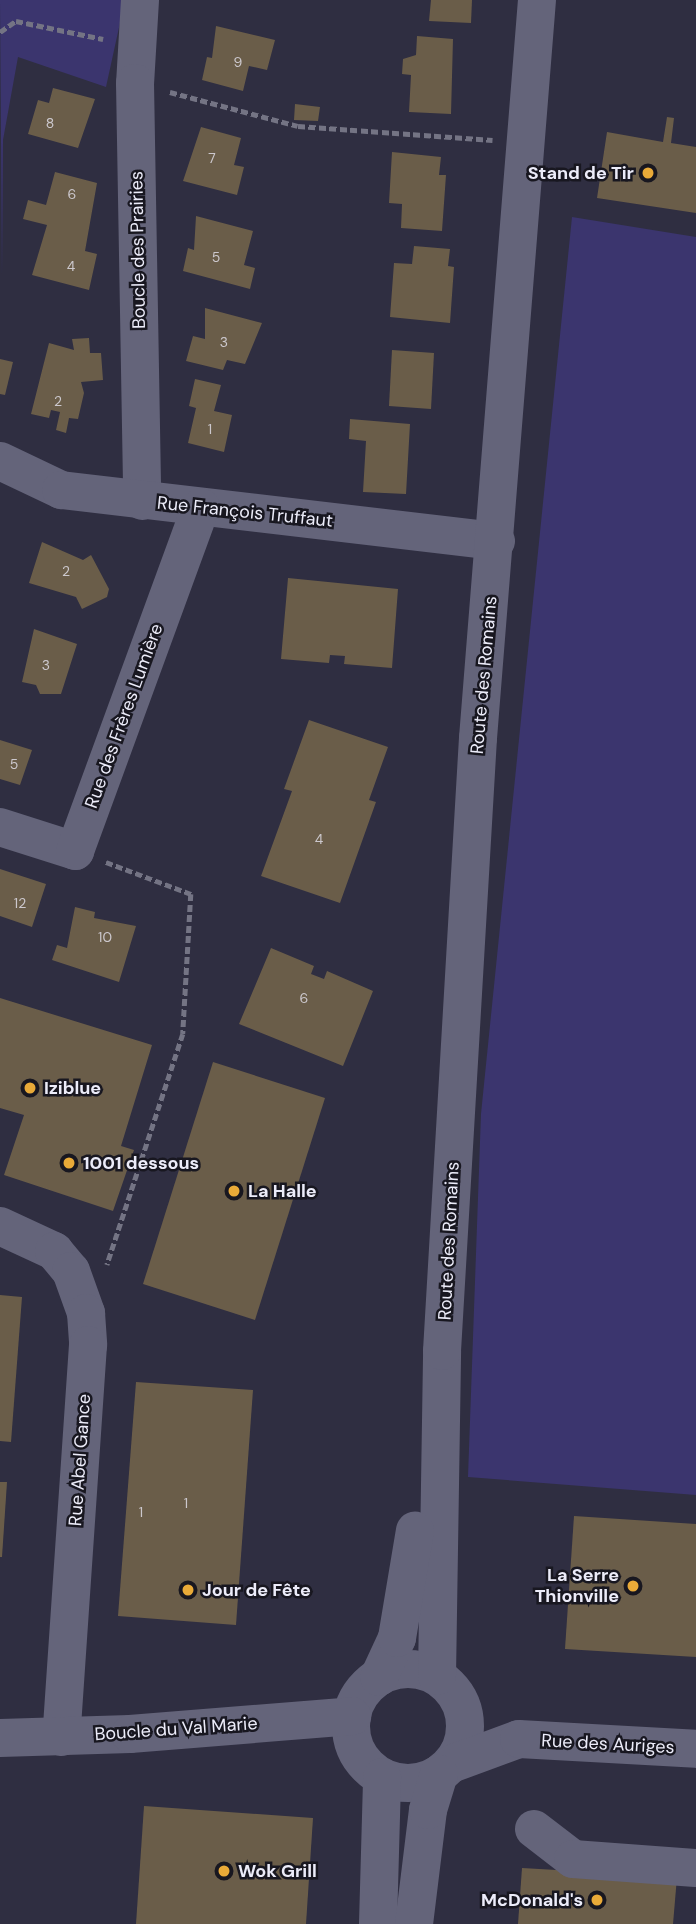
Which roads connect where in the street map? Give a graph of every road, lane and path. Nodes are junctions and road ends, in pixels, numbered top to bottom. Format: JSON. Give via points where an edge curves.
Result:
{"nodes":[{"id":1,"x":140,"y":0,"type":"edge"},
{"id":2,"x":537,"y":0,"type":"edge"},
{"id":3,"x":0,"y":32,"type":"edge"},
{"id":4,"x":136,"y":64,"type":"junction"},
{"id":5,"x":527,"y":143,"type":"junction"},
{"id":6,"x":0,"y":461,"type":"edge"},
{"id":7,"x":142,"y":501,"type":"junction"},
{"id":8,"x":201,"y":507,"type":"junction"},
{"id":9,"x":496,"y":541,"type":"junction"},
{"id":10,"x":0,"y":827,"type":"edge"},
{"id":11,"x":75,"y":851,"type":"junction"},
{"id":12,"x":0,"y":1226,"type":"edge"},
{"id":13,"x":86,"y":1313,"type":"junction"},
{"id":14,"x":442,"y":1351,"type":"junction"},
{"id":15,"x":437,"y":1676,"type":"junction"},
{"id":16,"x":379,"y":1677,"type":"junction"},
{"id":17,"x":462,"y":1706,"type":"junction"},
{"id":18,"x":352,"y":1716,"type":"junction"},
{"id":19,"x":61,"y":1737,"type":"junction"},
{"id":20,"x":0,"y":1738,"type":"edge"},
{"id":21,"x":519,"y":1739,"type":"junction"},
{"id":22,"x":696,"y":1749,"type":"edge"},
{"id":23,"x":445,"y":1769,"type":"junction"},
{"id":24,"x":383,"y":1777,"type":"junction"},
{"id":25,"x":534,"y":1829,"type":"dead end"},
{"id":26,"x":696,"y":1868,"type":"edge"},
{"id":27,"x":378,"y":1924,"type":"edge"},
{"id":28,"x":414,"y":1924,"type":"edge"}],
"edges":[{"from":1,"to":4,"type":"street","name":"Boucle des Prairies"},
{"from":2,"to":5,"type":"street","name":"Route des Romains"},
{"from":3,"to":4,"type":"path","via":[[16,21]]},
{"from":4,"to":5,"type":"path","via":[[298,126]]},
{"from":4,"to":7,"type":"street","name":"Boucle des Prairies"},
{"from":5,"to":9,"type":"street","name":"Route des Romains"},
{"from":6,"to":7,"type":"street","name":"Rue François Truffaut","via":[[61,490]]},
{"from":7,"to":8,"type":"street","name":"Rue François Truffaut"},
{"from":8,"to":9,"type":"street","name":"Rue François Truffaut"},
{"from":8,"to":11,"type":"street","name":"Rue des Frères Lumière"},
{"from":9,"to":14,"type":"street","name":"Route des Romains","via":[[478,738]]},
{"from":10,"to":11,"type":"street"},
{"from":11,"to":13,"type":"path","via":[[191,894],[183,1034],[117,1243]]},
{"from":12,"to":13,"type":"street","name":"Rue Abel Gance","via":[[54,1251],[71,1271]]},
{"from":13,"to":19,"type":"street","name":"Rue Abel Gance","via":[[88,1345]]},
{"from":14,"to":15,"type":"street","name":"Route des Romains"},
{"from":14,"to":16,"type":"street","name":"Route des Romains","via":[[422,1451],[412,1569],[397,1638]]},
{"from":15,"to":16,"type":"street","via":[[418,1669]]},
{"from":15,"to":17,"type":"street"},
{"from":16,"to":18,"type":"street","name":"Route des Romains","via":[[366,1687]]},
{"from":17,"to":21,"type":"street","name":"Rue des Auriges"},
{"from":17,"to":23,"type":"street","via":[[466,1726],[462,1746]]},
{"from":18,"to":19,"type":"street","name":"Boucle du Val Marie"},
{"from":18,"to":24,"type":"street","via":[[357,1752]]},
{"from":19,"to":20,"type":"street","name":"Boucle du Val Marie"},
{"from":21,"to":22,"type":"street","name":"Rue des Auriges"},
{"from":21,"to":23,"type":"street","name":"Rue des Auriges"},
{"from":23,"to":24,"type":"street","via":[[421,1782]]},
{"from":23,"to":28,"type":"street","via":[[428,1810]]},
{"from":24,"to":27,"type":"street"},
{"from":25,"to":26,"type":"street","via":[[573,1859]]}]}
